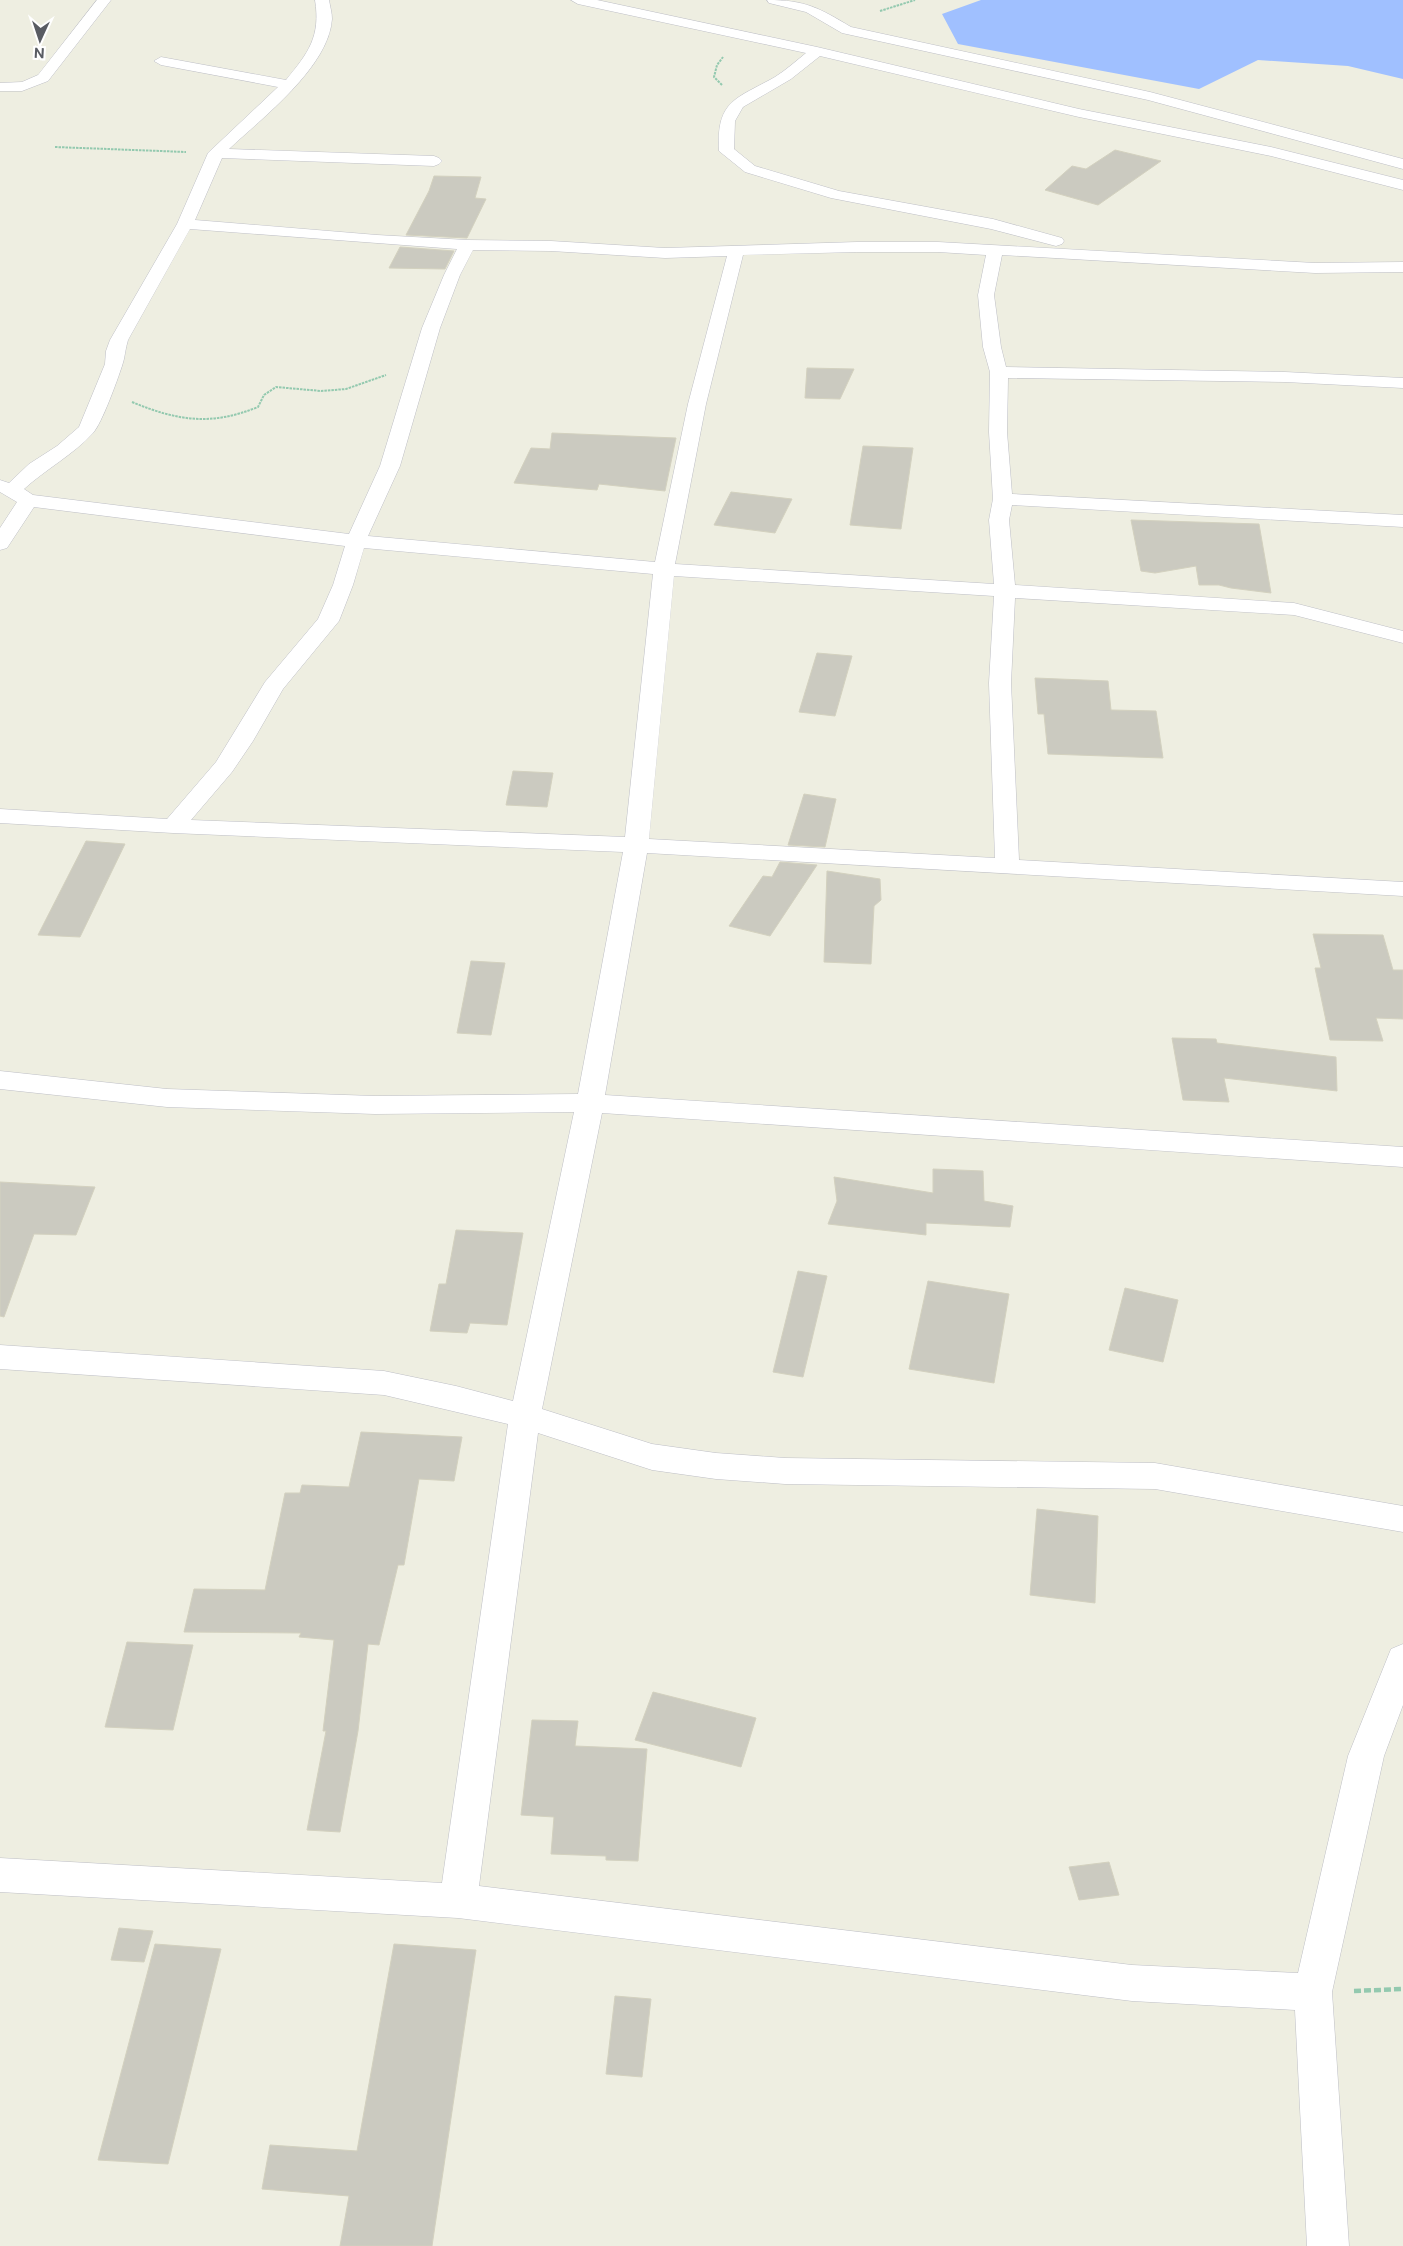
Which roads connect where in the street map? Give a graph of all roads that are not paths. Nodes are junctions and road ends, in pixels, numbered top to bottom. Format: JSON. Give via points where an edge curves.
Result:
{"nodes":[{"id":1,"x":104,"y":0,"type":"edge"},
{"id":2,"x":322,"y":0,"type":"edge"},
{"id":3,"x":578,"y":0,"type":"edge"},
{"id":4,"x":774,"y":0,"type":"edge"},
{"id":5,"x":817,"y":51,"type":"junction"},
{"id":6,"x":162,"y":61,"type":"dead end"},
{"id":7,"x":289,"y":84,"type":"junction"},
{"id":8,"x":0,"y":87,"type":"edge"},
{"id":9,"x":216,"y":153,"type":"junction"},
{"id":10,"x":434,"y":161,"type":"dead end"},
{"id":11,"x":1403,"y":164,"type":"edge"},
{"id":12,"x":1403,"y":185,"type":"edge"},
{"id":13,"x":185,"y":224,"type":"junction"},
{"id":14,"x":467,"y":245,"type":"junction"},
{"id":15,"x":995,"y":249,"type":"junction"},
{"id":16,"x":736,"y":252,"type":"junction"},
{"id":17,"x":1089,"y":255,"type":"junction"},
{"id":18,"x":1403,"y":267,"type":"edge"},
{"id":19,"x":999,"y":372,"type":"junction"},
{"id":20,"x":1403,"y":383,"type":"edge"},
{"id":21,"x":13,"y":492,"type":"edge"},
{"id":22,"x":1003,"y":499,"type":"junction"},
{"id":23,"x":1403,"y":521,"type":"edge"},
{"id":24,"x":356,"y":541,"type":"junction"},
{"id":25,"x":0,"y":544,"type":"edge"},
{"id":26,"x":664,"y":569,"type":"junction"},
{"id":27,"x":1004,"y":590,"type":"junction"},
{"id":28,"x":1403,"y":637,"type":"edge"},
{"id":29,"x":0,"y":816,"type":"edge"},
{"id":30,"x":173,"y":826,"type":"junction"},
{"id":31,"x":636,"y":845,"type":"junction"},
{"id":32,"x":1007,"y":866,"type":"junction"},
{"id":33,"x":1403,"y":889,"type":"edge"},
{"id":34,"x":0,"y":1080,"type":"edge"},
{"id":35,"x":590,"y":1102,"type":"junction"},
{"id":36,"x":1403,"y":1157,"type":"edge"},
{"id":37,"x":0,"y":1357,"type":"edge"},
{"id":38,"x":525,"y":1416,"type":"junction"},
{"id":39,"x":1403,"y":1519,"type":"edge"},
{"id":40,"x":1403,"y":1659,"type":"edge"},
{"id":41,"x":0,"y":1875,"type":"edge"},
{"id":42,"x":458,"y":1901,"type":"junction"},
{"id":43,"x":1312,"y":1992,"type":"junction"},
{"id":44,"x":1328,"y":2246,"type":"edge"}],
"edges":[{"from":1,"to":8,"type":"street","via":[[43,78],[33,85]]},
{"from":2,"to":7,"type":"street","via":[[325,19],[314,55]]},
{"from":3,"to":5,"type":"street"},
{"from":4,"to":11,"type":"street","via":[[811,9],[847,30],[1150,96]]},
{"from":5,"to":12,"type":"street","via":[[1079,113],[1271,152]]},
{"from":5,"to":17,"type":"street","via":[[784,77],[739,101],[728,117],[727,151],[750,169],[837,195],[1031,233],[1073,246]]},
{"from":6,"to":7,"type":"street"},
{"from":7,"to":9,"type":"street"},
{"from":9,"to":10,"type":"street"},
{"from":9,"to":13,"type":"street"},
{"from":13,"to":14,"type":"street"},
{"from":13,"to":21,"type":"street","via":[[119,340],[114,364],[87,429],[64,450],[36,468]]},
{"from":14,"to":16,"type":"street","via":[[673,253]]},
{"from":14,"to":24,"type":"street","via":[[450,280],[421,358],[390,466]]},
{"from":15,"to":16,"type":"street","via":[[866,246]]},
{"from":15,"to":17,"type":"street"},
{"from":15,"to":19,"type":"street","via":[[986,295],[989,329]]},
{"from":16,"to":26,"type":"street","via":[[697,404]]},
{"from":17,"to":18,"type":"street","via":[[1315,268]]},
{"from":19,"to":20,"type":"street","via":[[1285,377]]},
{"from":19,"to":22,"type":"street","via":[[998,432]]},
{"from":21,"to":24,"type":"street"},
{"from":21,"to":25,"type":"street"},
{"from":22,"to":23,"type":"street"},
{"from":22,"to":27,"type":"street","via":[[999,520]]},
{"from":24,"to":26,"type":"street"},
{"from":24,"to":30,"type":"street","via":[[328,621],[273,687],[224,767]]},
{"from":26,"to":27,"type":"street"},
{"from":26,"to":31,"type":"street"},
{"from":27,"to":28,"type":"street","via":[[1294,609]]},
{"from":27,"to":32,"type":"street","via":[[1000,683]]},
{"from":29,"to":30,"type":"street"},
{"from":30,"to":31,"type":"street"},
{"from":31,"to":32,"type":"street"},
{"from":31,"to":35,"type":"street"},
{"from":32,"to":33,"type":"street"},
{"from":34,"to":35,"type":"street","via":[[186,1099],[375,1105]]},
{"from":35,"to":36,"type":"street"},
{"from":35,"to":38,"type":"street"},
{"from":37,"to":38,"type":"street","via":[[384,1383]]},
{"from":38,"to":39,"type":"street","via":[[652,1457],[716,1466],[1155,1476]]},
{"from":38,"to":42,"type":"street"},
{"from":40,"to":43,"type":"street","via":[[1366,1756]]},
{"from":41,"to":42,"type":"street"},
{"from":42,"to":43,"type":"street","via":[[1132,1983]]},
{"from":43,"to":44,"type":"street"}]}
